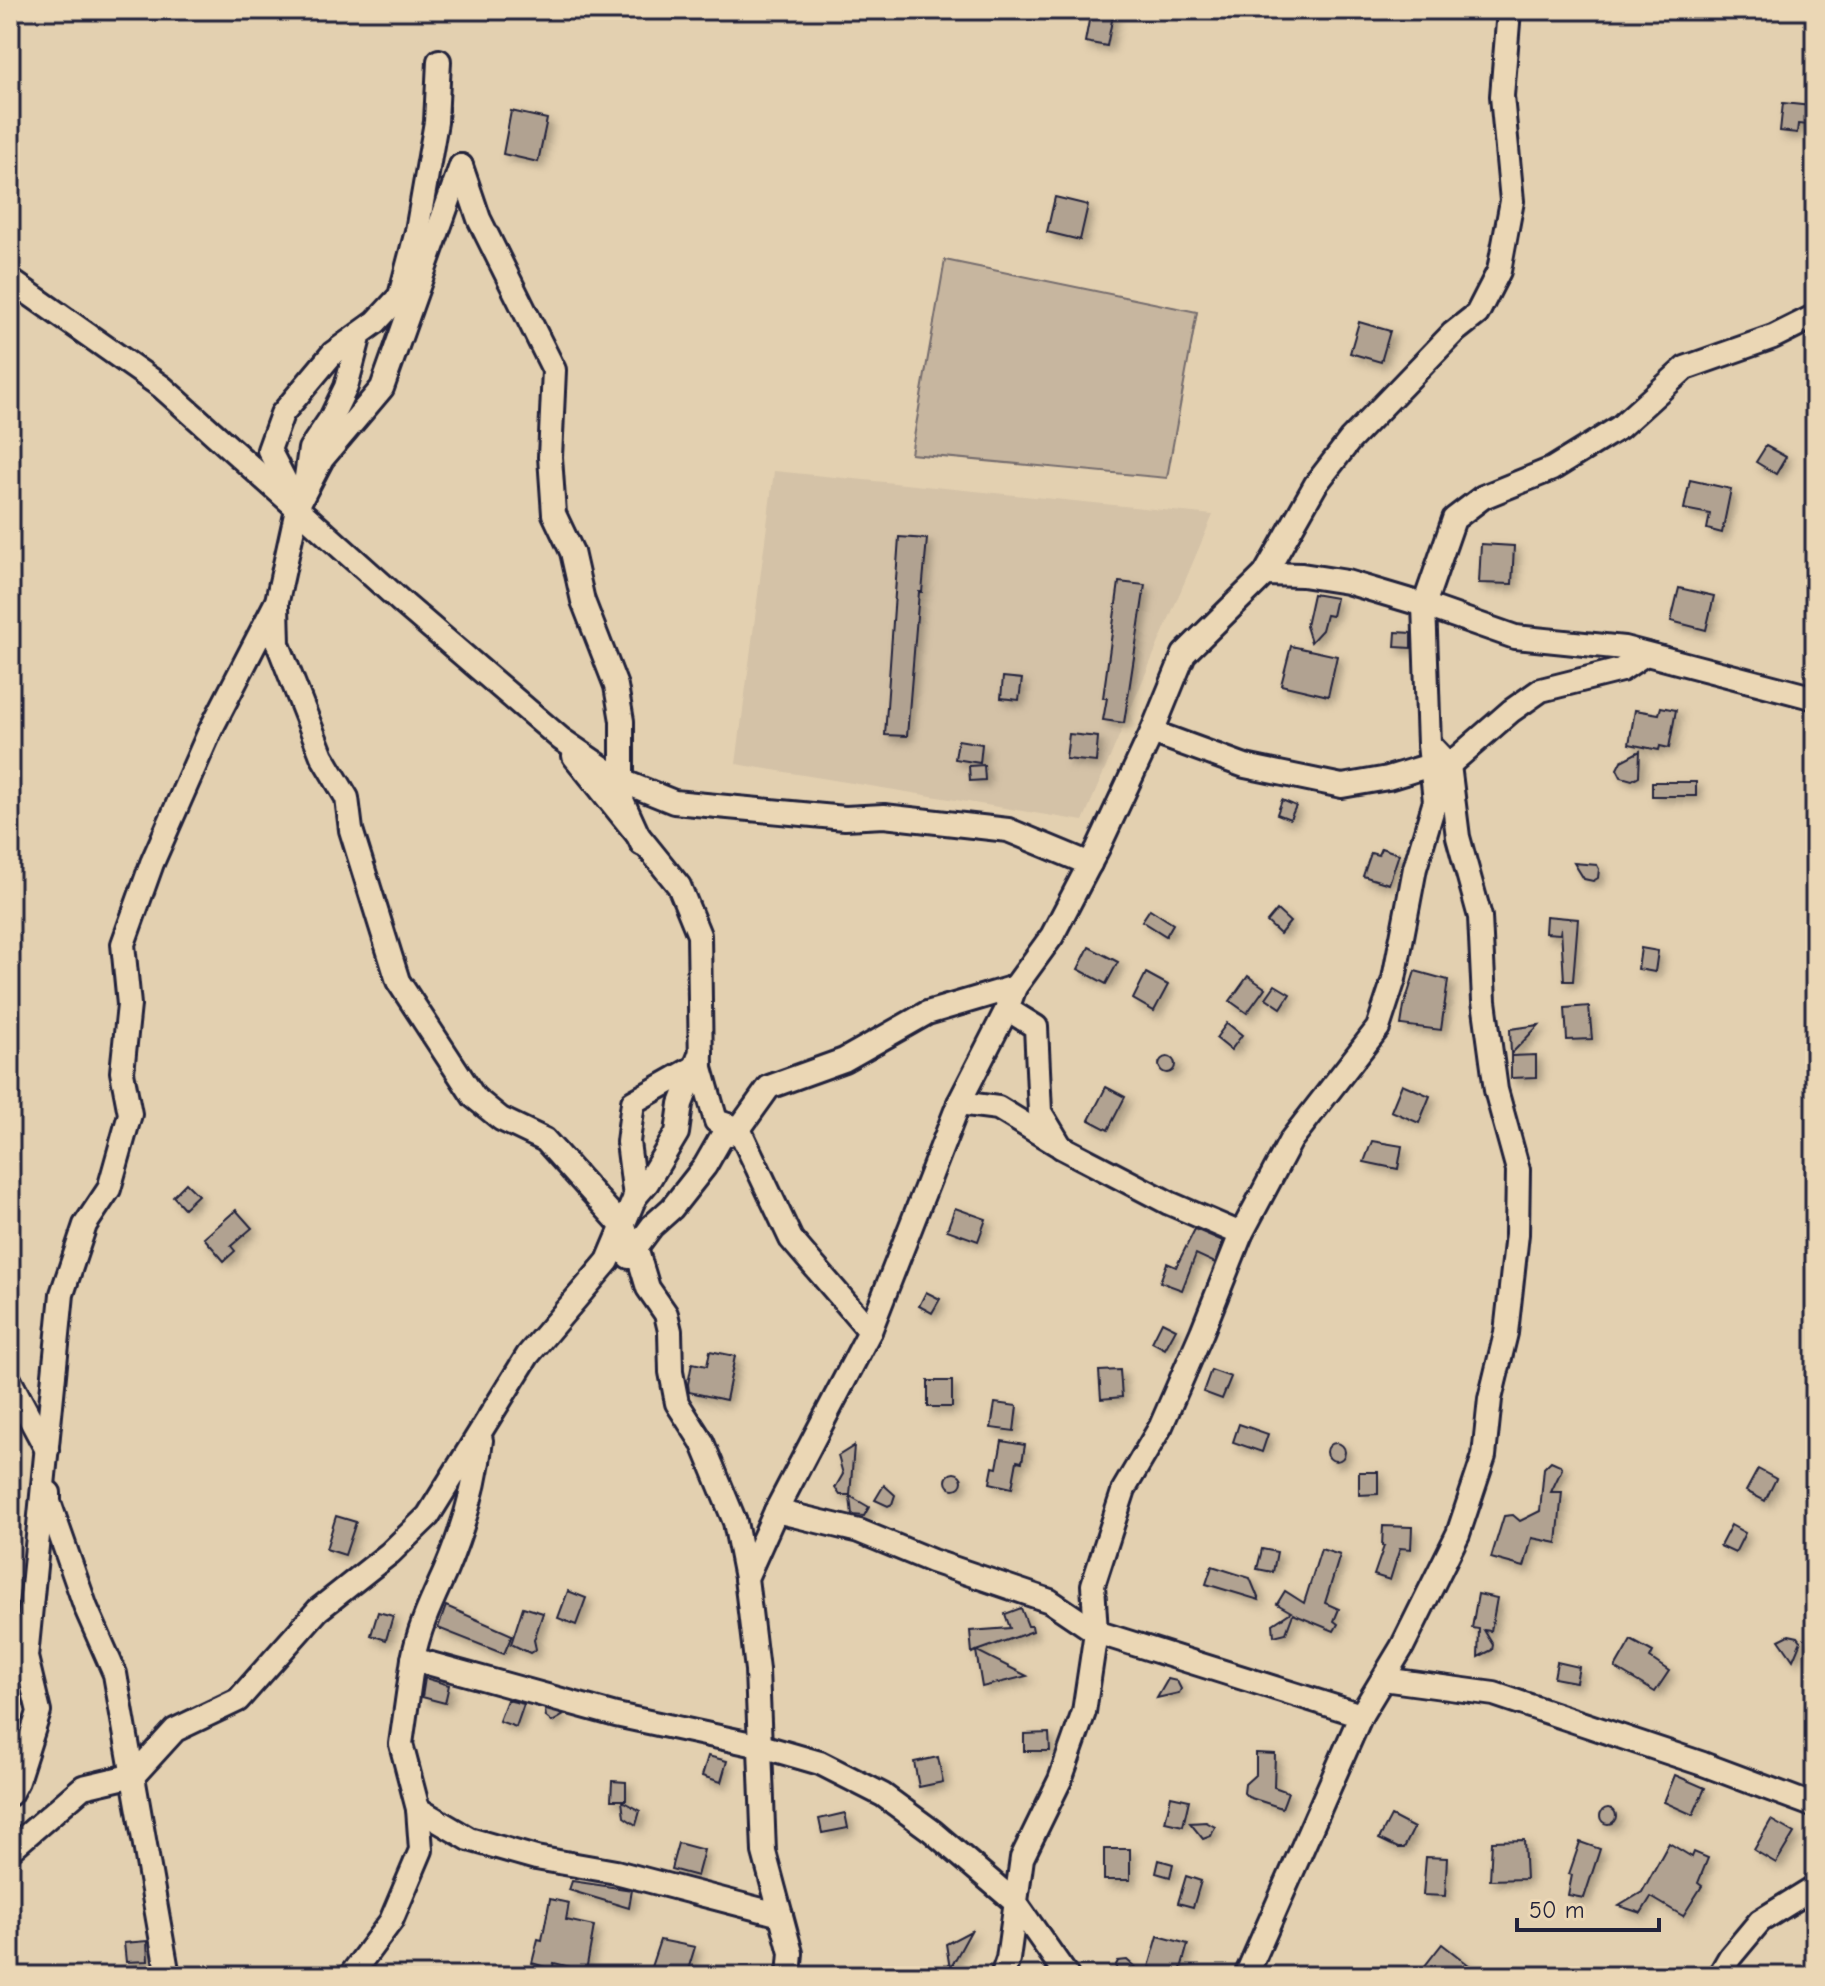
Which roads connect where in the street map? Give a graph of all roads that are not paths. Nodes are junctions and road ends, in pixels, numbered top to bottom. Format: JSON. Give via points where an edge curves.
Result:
{"nodes":[{"id":1,"x":1509,"y":10,"type":"edge"},
{"id":2,"x":439,"y":61,"type":"dead end"},
{"id":3,"x":10,"y":280,"type":"edge"},
{"id":4,"x":1815,"y":316,"type":"edge"},
{"id":5,"x":360,"y":334,"type":"junction"},
{"id":6,"x":300,"y":502,"type":"junction"},
{"id":7,"x":1265,"y":574,"type":"junction"},
{"id":8,"x":277,"y":601,"type":"junction"},
{"id":9,"x":1424,"y":605,"type":"junction"},
{"id":10,"x":1645,"y":654,"type":"junction"},
{"id":11,"x":1815,"y":698,"type":"edge"},
{"id":12,"x":1152,"y":732,"type":"junction"},
{"id":13,"x":561,"y":739,"type":"junction"},
{"id":14,"x":1436,"y":758,"type":"junction"},
{"id":15,"x":622,"y":781,"type":"junction"},
{"id":16,"x":642,"y":844,"type":"junction"},
{"id":17,"x":1090,"y":864,"type":"junction"},
{"id":18,"x":1011,"y":998,"type":"junction"},
{"id":19,"x":698,"y":1059,"type":"junction"},
{"id":20,"x":959,"y":1103,"type":"junction"},
{"id":21,"x":739,"y":1129,"type":"junction"},
{"id":22,"x":1061,"y":1147,"type":"junction"},
{"id":23,"x":635,"y":1197,"type":"junction"},
{"id":24,"x":623,"y":1227,"type":"junction"},
{"id":25,"x":1241,"y":1234,"type":"junction"},
{"id":26,"x":636,"y":1248,"type":"junction"},
{"id":27,"x":573,"y":1303,"type":"junction"},
{"id":28,"x":870,"y":1331,"type":"junction"},
{"id":29,"x":10,"y":1381,"type":"edge"},
{"id":30,"x":483,"y":1430,"type":"junction"},
{"id":31,"x":47,"y":1447,"type":"junction"},
{"id":32,"x":776,"y":1511,"type":"junction"},
{"id":33,"x":746,"y":1578,"type":"junction"},
{"id":34,"x":1096,"y":1632,"type":"junction"},
{"id":35,"x":413,"y":1659,"type":"junction"},
{"id":36,"x":1383,"y":1679,"type":"junction"},
{"id":37,"x":1361,"y":1715,"type":"junction"},
{"id":38,"x":761,"y":1746,"type":"junction"},
{"id":39,"x":134,"y":1775,"type":"junction"},
{"id":40,"x":10,"y":1794,"type":"edge"},
{"id":41,"x":1815,"y":1806,"type":"edge"},
{"id":42,"x":418,"y":1809,"type":"junction"},
{"id":43,"x":10,"y":1850,"type":"edge"},
{"id":44,"x":1815,"y":1887,"type":"edge"},
{"id":45,"x":1015,"y":1902,"type":"junction"},
{"id":46,"x":781,"y":1915,"type":"junction"},
{"id":47,"x":1730,"y":1970,"type":"edge"},
{"id":48,"x":168,"y":1976,"type":"edge"},
{"id":49,"x":350,"y":1976,"type":"edge"},
{"id":50,"x":789,"y":1976,"type":"edge"},
{"id":51,"x":1002,"y":1976,"type":"edge"},
{"id":52,"x":1067,"y":1976,"type":"edge"},
{"id":53,"x":1246,"y":1976,"type":"edge"}],
"edges":[{"from":1,"to":7,"type":"street","via":[[1502,96],[1512,201],[1499,271],[1477,314],[1350,440],[1316,484]]},
{"from":2,"to":5,"type":"street","via":[[436,122],[400,296]]},
{"from":3,"to":6,"type":"street","via":[[162,387]]},
{"from":4,"to":9,"type":"street","via":[[1685,368],[1620,427],[1552,469],[1483,497],[1454,519]]},
{"from":5,"to":6,"type":"street","via":[[346,387],[310,449]]},
{"from":5,"to":6,"type":"street","via":[[333,353],[282,414],[269,450]]},
{"from":6,"to":8,"type":"street"},
{"from":6,"to":13,"type":"street"},
{"from":6,"to":15,"type":"street","via":[[322,459],[382,388],[461,166],[479,219],[554,370],[554,514],[572,552],[583,601],[616,686]]},
{"from":7,"to":9,"type":"street","via":[[1347,582]]},
{"from":7,"to":12,"type":"street","via":[[1184,654]]},
{"from":8,"to":24,"type":"street","via":[[278,644],[322,756],[347,798],[351,830],[398,981],[474,1097],[501,1119],[545,1140]]},
{"from":8,"to":31,"type":"street","via":[[210,731],[123,944],[129,1005],[122,1072],[130,1114],[109,1189],[85,1225],[62,1294]]},
{"from":9,"to":10,"type":"street","via":[[1515,637]]},
{"from":9,"to":14,"type":"street"},
{"from":10,"to":11,"type":"street"},
{"from":10,"to":14,"type":"street","via":[[1621,670],[1541,690]]},
{"from":12,"to":14,"type":"street","via":[[1245,766],[1342,786],[1388,778]]},
{"from":12,"to":17,"type":"street"},
{"from":13,"to":15,"type":"street"},
{"from":13,"to":16,"type":"street"},
{"from":14,"to":25,"type":"street","via":[[1435,801],[1378,1028],[1291,1140]]},
{"from":14,"to":36,"type":"street","via":[[1480,917],[1496,1090],[1518,1170],[1517,1234],[1484,1456],[1458,1534]]},
{"from":15,"to":16,"type":"street","via":[[622,800]]},
{"from":15,"to":17,"type":"street","via":[[674,802],[1008,830]]},
{"from":16,"to":19,"type":"street","via":[[679,886],[699,935]]},
{"from":17,"to":18,"type":"street"},
{"from":18,"to":20,"type":"street"},
{"from":18,"to":21,"type":"street","via":[[927,1013],[844,1060],[769,1087]]},
{"from":18,"to":22,"type":"street","via":[[1036,1027],[1040,1112]]},
{"from":19,"to":21,"type":"street","via":[[716,1121]]},
{"from":19,"to":23,"type":"street","via":[[681,1104],[677,1133]]},
{"from":19,"to":23,"type":"street","via":[[633,1102],[628,1142]]},
{"from":20,"to":22,"type":"street","via":[[998,1108]]},
{"from":20,"to":28,"type":"street"},
{"from":21,"to":26,"type":"street","via":[[721,1138],[705,1166]]},
{"from":21,"to":28,"type":"street","via":[[791,1239]]},
{"from":22,"to":25,"type":"street"},
{"from":23,"to":24,"type":"street"},
{"from":24,"to":26,"type":"street"},
{"from":24,"to":27,"type":"street","via":[[608,1261]]},
{"from":25,"to":34,"type":"street","via":[[1161,1426],[1124,1489],[1093,1585]]},
{"from":26,"to":27,"type":"street","via":[[608,1280]]},
{"from":26,"to":33,"type":"street","via":[[648,1288],[666,1314],[677,1403],[702,1442],[735,1522]]},
{"from":27,"to":30,"type":"street","via":[[528,1355]]},
{"from":28,"to":32,"type":"street"},
{"from":29,"to":31,"type":"street"},
{"from":30,"to":35,"type":"street","via":[[473,1495],[418,1631]]},
{"from":30,"to":39,"type":"street","via":[[428,1516],[318,1610],[238,1700],[175,1730]]},
{"from":31,"to":39,"type":"street","via":[[49,1502],[115,1674]]},
{"from":31,"to":40,"type":"street","via":[[26,1657],[39,1712]]},
{"from":32,"to":33,"type":"street"},
{"from":32,"to":34,"type":"street","via":[[859,1531],[1050,1601]]},
{"from":33,"to":38,"type":"street"},
{"from":34,"to":37,"type":"street"},
{"from":34,"to":45,"type":"street","via":[[1084,1712],[1060,1780],[1022,1858]]},
{"from":35,"to":38,"type":"street","via":[[616,1715]]},
{"from":35,"to":42,"type":"street","via":[[401,1744]]},
{"from":36,"to":37,"type":"street"},
{"from":36,"to":41,"type":"street","via":[[1494,1694]]},
{"from":37,"to":53,"type":"street"},
{"from":38,"to":45,"type":"street","via":[[820,1763],[883,1795]]},
{"from":38,"to":46,"type":"street","via":[[764,1852]]},
{"from":39,"to":43,"type":"street","via":[[83,1787]]},
{"from":39,"to":48,"type":"street"},
{"from":42,"to":46,"type":"street","via":[[482,1843]]},
{"from":42,"to":49,"type":"street","via":[[421,1850],[391,1921]]},
{"from":44,"to":47,"type":"street","via":[[1760,1921]]},
{"from":45,"to":51,"type":"street"},
{"from":45,"to":52,"type":"street"},
{"from":46,"to":50,"type":"street","via":[[791,1953]]}]}
